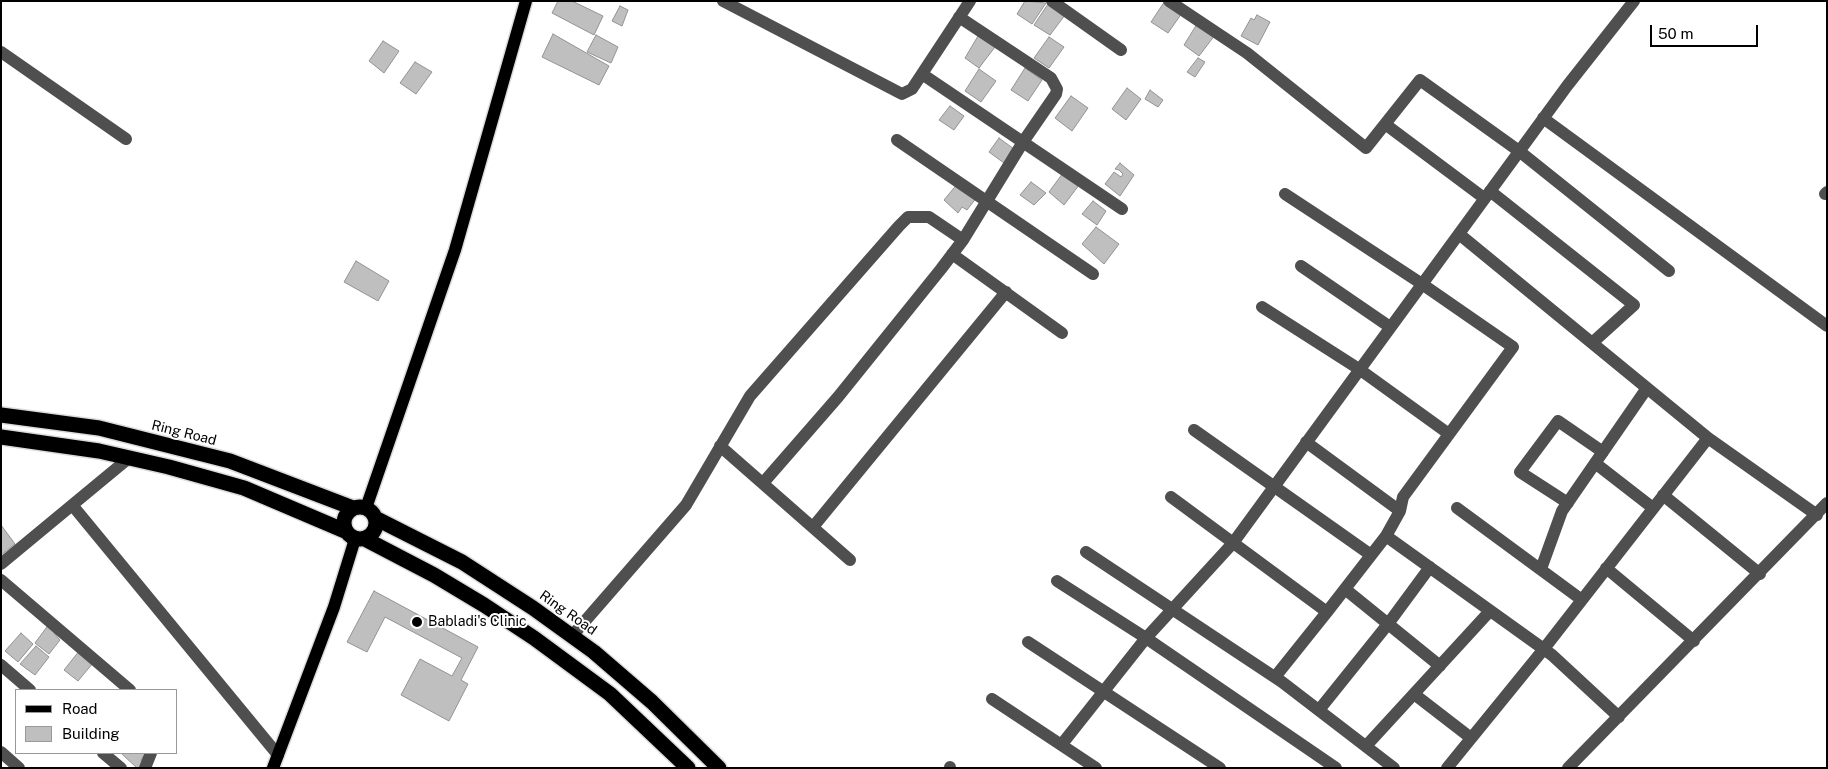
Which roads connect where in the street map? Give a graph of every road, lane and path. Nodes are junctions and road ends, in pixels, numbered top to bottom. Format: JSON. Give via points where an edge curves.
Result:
{"nodes":[{"id":1,"x":526,"y":1,"type":"edge"},
{"id":2,"x":723,"y":1,"type":"edge"},
{"id":3,"x":970,"y":1,"type":"edge"},
{"id":4,"x":1052,"y":1,"type":"edge"},
{"id":5,"x":1169,"y":1,"type":"edge"},
{"id":6,"x":1634,"y":1,"type":"edge"},
{"id":7,"x":959,"y":17,"type":"junction"},
{"id":8,"x":1121,"y":50,"type":"dead end"},
{"id":9,"x":1,"y":52,"type":"edge"},
{"id":10,"x":922,"y":74,"type":"junction"},
{"id":11,"x":1543,"y":118,"type":"junction"},
{"id":12,"x":1385,"y":124,"type":"junction"},
{"id":13,"x":126,"y":139,"type":"dead end"},
{"id":14,"x":897,"y":140,"type":"dead end"},
{"id":15,"x":1023,"y":142,"type":"junction"},
{"id":16,"x":1519,"y":151,"type":"junction"},
{"id":17,"x":1285,"y":194,"type":"dead end"},
{"id":18,"x":1487,"y":194,"type":"junction"},
{"id":19,"x":987,"y":200,"type":"junction"},
{"id":20,"x":1122,"y":209,"type":"dead end"},
{"id":21,"x":1459,"y":234,"type":"junction"},
{"id":22,"x":963,"y":240,"type":"junction"},
{"id":23,"x":952,"y":254,"type":"junction"},
{"id":24,"x":1301,"y":266,"type":"dead end"},
{"id":25,"x":1669,"y":271,"type":"dead end"},
{"id":26,"x":1093,"y":274,"type":"dead end"},
{"id":27,"x":1422,"y":284,"type":"junction"},
{"id":28,"x":1006,"y":292,"type":"junction"},
{"id":29,"x":1262,"y":307,"type":"dead end"},
{"id":30,"x":1827,"y":326,"type":"edge"},
{"id":31,"x":1390,"y":327,"type":"junction"},
{"id":32,"x":1062,"y":333,"type":"dead end"},
{"id":33,"x":1592,"y":342,"type":"junction"},
{"id":34,"x":1360,"y":369,"type":"junction"},
{"id":35,"x":1647,"y":388,"type":"junction"},
{"id":36,"x":1,"y":414,"type":"edge"},
{"id":37,"x":1194,"y":430,"type":"dead end"},
{"id":38,"x":1449,"y":434,"type":"junction"},
{"id":39,"x":1708,"y":438,"type":"junction"},
{"id":40,"x":3,"y":439,"type":"edge"},
{"id":41,"x":1306,"y":442,"type":"junction"},
{"id":42,"x":720,"y":446,"type":"junction"},
{"id":43,"x":1603,"y":452,"type":"junction"},
{"id":44,"x":129,"y":458,"type":"junction"},
{"id":45,"x":1595,"y":463,"type":"junction"},
{"id":46,"x":762,"y":483,"type":"junction"},
{"id":47,"x":1274,"y":486,"type":"junction"},
{"id":48,"x":1663,"y":495,"type":"junction"},
{"id":49,"x":1171,"y":497,"type":"dead end"},
{"id":50,"x":1568,"y":503,"type":"junction"},
{"id":51,"x":1827,"y":503,"type":"edge"},
{"id":52,"x":74,"y":506,"type":"junction"},
{"id":53,"x":1457,"y":508,"type":"dead end"},
{"id":54,"x":1653,"y":508,"type":"junction"},
{"id":55,"x":365,"y":511,"type":"junction"},
{"id":56,"x":1400,"y":511,"type":"junction"},
{"id":57,"x":1817,"y":515,"type":"junction"},
{"id":58,"x":813,"y":527,"type":"junction"},
{"id":59,"x":355,"y":536,"type":"junction"},
{"id":60,"x":1386,"y":536,"type":"junction"},
{"id":61,"x":1233,"y":543,"type":"junction"},
{"id":62,"x":1086,"y":552,"type":"dead end"},
{"id":63,"x":1371,"y":555,"type":"junction"},
{"id":64,"x":850,"y":560,"type":"dead end"},
{"id":65,"x":1,"y":564,"type":"edge"},
{"id":66,"x":1430,"y":568,"type":"junction"},
{"id":67,"x":1606,"y":568,"type":"junction"},
{"id":68,"x":1541,"y":569,"type":"junction"},
{"id":69,"x":1760,"y":574,"type":"junction"},
{"id":70,"x":1,"y":580,"type":"edge"},
{"id":71,"x":1057,"y":581,"type":"dead end"},
{"id":72,"x":1344,"y":589,"type":"junction"},
{"id":73,"x":1582,"y":600,"type":"junction"},
{"id":74,"x":1173,"y":610,"type":"junction"},
{"id":75,"x":1490,"y":611,"type":"junction"},
{"id":76,"x":1327,"y":612,"type":"junction"},
{"id":77,"x":1388,"y":624,"type":"junction"},
{"id":78,"x":572,"y":636,"type":"junction"},
{"id":79,"x":1146,"y":638,"type":"junction"},
{"id":80,"x":1694,"y":641,"type":"junction"},
{"id":81,"x":1028,"y":642,"type":"dead end"},
{"id":82,"x":1544,"y":650,"type":"junction"},
{"id":83,"x":1,"y":665,"type":"edge"},
{"id":84,"x":1440,"y":666,"type":"junction"},
{"id":85,"x":1275,"y":677,"type":"junction"},
{"id":86,"x":29,"y":689,"type":"edge"},
{"id":87,"x":129,"y":689,"type":"edge"},
{"id":88,"x":1104,"y":692,"type":"junction"},
{"id":89,"x":1414,"y":694,"type":"junction"},
{"id":90,"x":992,"y":698,"type":"dead end"},
{"id":91,"x":1319,"y":710,"type":"junction"},
{"id":92,"x":1619,"y":716,"type":"junction"},
{"id":93,"x":1471,"y":738,"type":"junction"},
{"id":94,"x":1062,"y":744,"type":"junction"},
{"id":95,"x":1366,"y":746,"type":"junction"},
{"id":96,"x":1,"y":753,"type":"edge"},
{"id":97,"x":104,"y":754,"type":"edge"},
{"id":98,"x":151,"y":754,"type":"edge"},
{"id":99,"x":278,"y":755,"type":"junction"},
{"id":100,"x":1392,"y":767,"type":"edge"},
{"id":101,"x":19,"y":768,"type":"edge"},
{"id":102,"x":121,"y":768,"type":"edge"},
{"id":103,"x":145,"y":768,"type":"edge"},
{"id":104,"x":273,"y":768,"type":"edge"},
{"id":105,"x":688,"y":768,"type":"edge"},
{"id":106,"x":719,"y":768,"type":"edge"},
{"id":107,"x":1096,"y":768,"type":"edge"},
{"id":108,"x":1220,"y":768,"type":"edge"},
{"id":109,"x":1336,"y":768,"type":"edge"},
{"id":110,"x":1447,"y":768,"type":"edge"},
{"id":111,"x":1568,"y":768,"type":"edge"}],
"edges":[{"from":1,"to":55,"type":"main road","via":[[455,250]]},
{"from":2,"to":10,"type":"street","via":[[898,93],[912,90]]},
{"from":3,"to":7,"type":"street"},
{"from":4,"to":8,"type":"street"},
{"from":5,"to":12,"type":"street","via":[[1247,53],[1366,148]]},
{"from":6,"to":11,"type":"street"},
{"from":7,"to":10,"type":"street"},
{"from":7,"to":15,"type":"street","via":[[1055,82],[1056,94]]},
{"from":9,"to":13,"type":"street"},
{"from":10,"to":15,"type":"street"},
{"from":11,"to":16,"type":"street"},
{"from":11,"to":30,"type":"street"},
{"from":12,"to":16,"type":"street","via":[[1420,80]]},
{"from":12,"to":18,"type":"street"},
{"from":14,"to":19,"type":"street"},
{"from":15,"to":19,"type":"street"},
{"from":15,"to":20,"type":"street"},
{"from":16,"to":18,"type":"street"},
{"from":16,"to":25,"type":"street"},
{"from":17,"to":27,"type":"street"},
{"from":18,"to":21,"type":"street"},
{"from":18,"to":33,"type":"street","via":[[1634,305]]},
{"from":19,"to":22,"type":"street"},
{"from":19,"to":26,"type":"street"},
{"from":21,"to":27,"type":"street"},
{"from":21,"to":33,"type":"street"},
{"from":22,"to":23,"type":"street"},
{"from":22,"to":42,"type":"street","via":[[929,217],[908,217],[750,396]]},
{"from":23,"to":28,"type":"street"},
{"from":23,"to":46,"type":"street","via":[[838,397]]},
{"from":24,"to":31,"type":"street"},
{"from":27,"to":31,"type":"street"},
{"from":27,"to":38,"type":"street","via":[[1513,347]]},
{"from":28,"to":32,"type":"street"},
{"from":28,"to":58,"type":"street"},
{"from":29,"to":34,"type":"street"},
{"from":31,"to":34,"type":"street"},
{"from":33,"to":35,"type":"street"},
{"from":34,"to":38,"type":"street"},
{"from":34,"to":41,"type":"street"},
{"from":35,"to":39,"type":"street"},
{"from":35,"to":43,"type":"street"},
{"from":36,"to":55,"type":"highway","name":"Ring Road","via":[[99,428],[230,461]]},
{"from":37,"to":47,"type":"street"},
{"from":38,"to":56,"type":"street","via":[[1403,497]]},
{"from":39,"to":48,"type":"street"},
{"from":39,"to":57,"type":"street"},
{"from":40,"to":44,"type":"highway","via":[[42,441]]},
{"from":41,"to":47,"type":"street"},
{"from":41,"to":56,"type":"street"},
{"from":42,"to":46,"type":"street"},
{"from":42,"to":78,"type":"street","via":[[682,511]]},
{"from":43,"to":45,"type":"street"},
{"from":43,"to":50,"type":"street","via":[[1558,421],[1520,472]]},
{"from":44,"to":52,"type":"street"},
{"from":44,"to":59,"type":"highway","via":[[244,488]]},
{"from":45,"to":50,"type":"street"},
{"from":45,"to":54,"type":"street"},
{"from":46,"to":58,"type":"street"},
{"from":47,"to":61,"type":"street"},
{"from":47,"to":63,"type":"street"},
{"from":48,"to":54,"type":"street"},
{"from":48,"to":69,"type":"street"},
{"from":49,"to":61,"type":"street"},
{"from":50,"to":68,"type":"street"},
{"from":51,"to":57,"type":"street"},
{"from":52,"to":65,"type":"street"},
{"from":52,"to":99,"type":"street"},
{"from":53,"to":68,"type":"street"},
{"from":54,"to":67,"type":"street"},
{"from":55,"to":59,"type":"highway","via":[[376,528]]},
{"from":55,"to":59,"type":"highway","via":[[345,515]]},
{"from":55,"to":78,"type":"highway","name":"Ring Road","via":[[462,562]]},
{"from":56,"to":60,"type":"street"},
{"from":57,"to":69,"type":"street"},
{"from":58,"to":64,"type":"street"},
{"from":59,"to":99,"type":"main road","via":[[334,607]]},
{"from":59,"to":105,"type":"highway","via":[[484,605],[542,644],[610,694]]},
{"from":60,"to":63,"type":"street"},
{"from":60,"to":66,"type":"street"},
{"from":61,"to":74,"type":"street"},
{"from":61,"to":76,"type":"street"},
{"from":62,"to":74,"type":"street"},
{"from":63,"to":72,"type":"street"},
{"from":66,"to":75,"type":"street"},
{"from":66,"to":77,"type":"street"},
{"from":67,"to":73,"type":"street"},
{"from":67,"to":80,"type":"street"},
{"from":68,"to":73,"type":"street"},
{"from":69,"to":80,"type":"street"},
{"from":70,"to":87,"type":"street"},
{"from":71,"to":79,"type":"street"},
{"from":72,"to":76,"type":"street"},
{"from":72,"to":77,"type":"street"},
{"from":73,"to":82,"type":"street"},
{"from":74,"to":79,"type":"street"},
{"from":74,"to":85,"type":"street"},
{"from":75,"to":82,"type":"street"},
{"from":75,"to":84,"type":"street"},
{"from":76,"to":85,"type":"street"},
{"from":77,"to":84,"type":"street"},
{"from":77,"to":91,"type":"street"},
{"from":78,"to":106,"type":"highway","name":"Ring Road","via":[[652,702]]},
{"from":79,"to":88,"type":"street"},
{"from":79,"to":109,"type":"street"},
{"from":80,"to":92,"type":"street"},
{"from":81,"to":88,"type":"street"},
{"from":82,"to":92,"type":"street"},
{"from":82,"to":93,"type":"street"},
{"from":83,"to":86,"type":"street"},
{"from":84,"to":89,"type":"street"},
{"from":85,"to":91,"type":"street"},
{"from":88,"to":94,"type":"street"},
{"from":88,"to":108,"type":"street"},
{"from":89,"to":93,"type":"street"},
{"from":89,"to":95,"type":"street"},
{"from":90,"to":94,"type":"street"},
{"from":91,"to":95,"type":"street"},
{"from":92,"to":111,"type":"street"},
{"from":93,"to":110,"type":"street"},
{"from":94,"to":107,"type":"street"},
{"from":95,"to":100,"type":"street"},
{"from":96,"to":101,"type":"street"},
{"from":97,"to":102,"type":"street"},
{"from":98,"to":103,"type":"street"},
{"from":99,"to":104,"type":"main road"}]}
